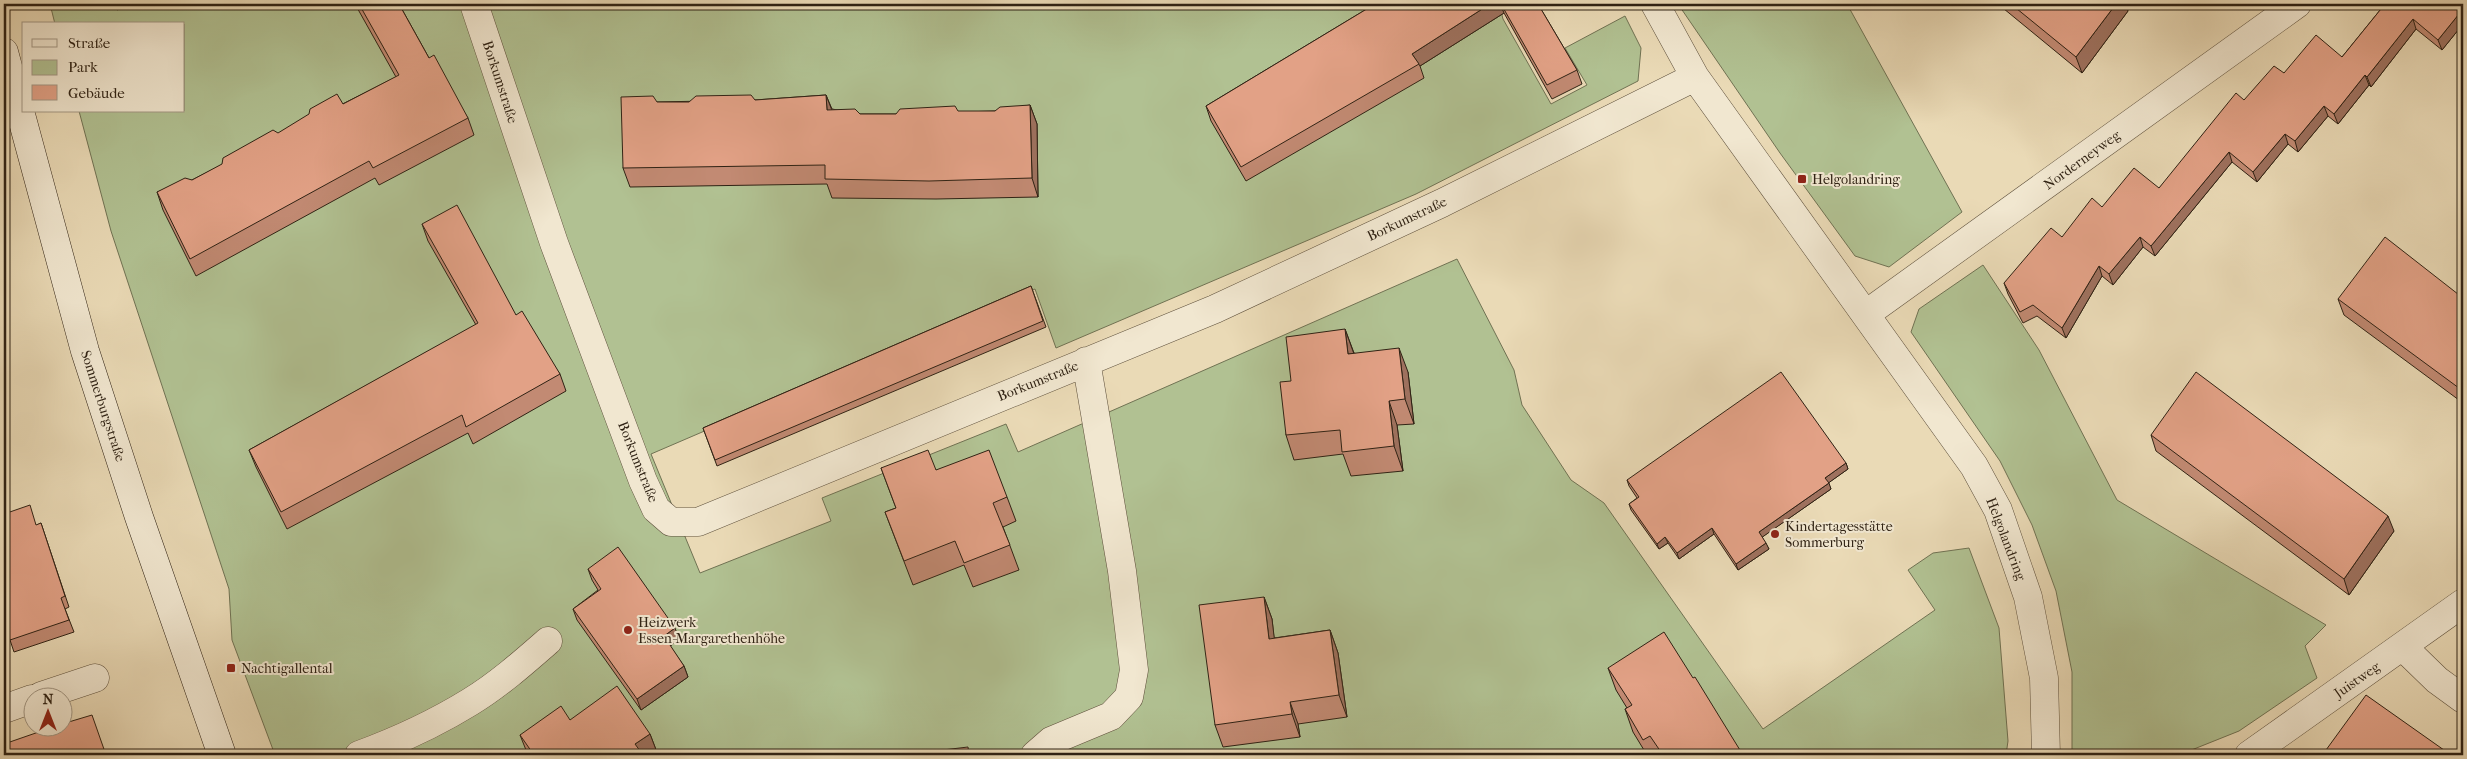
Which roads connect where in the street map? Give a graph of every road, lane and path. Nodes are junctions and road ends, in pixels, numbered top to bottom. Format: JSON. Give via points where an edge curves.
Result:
{"nodes":[{"id":1,"x":474,"y":4,"type":"edge"},
{"id":2,"x":1655,"y":4,"type":"edge"},
{"id":3,"x":2297,"y":4,"type":"edge"},
{"id":4,"x":4,"y":52,"type":"edge"},
{"id":5,"x":1695,"y":77,"type":"junction"},
{"id":6,"x":1866,"y":314,"type":"junction"},
{"id":7,"x":1086,"y":362,"type":"junction"},
{"id":8,"x":2463,"y":603,"type":"edge"},
{"id":9,"x":548,"y":641,"type":"dead end"},
{"id":10,"x":2403,"y":647,"type":"junction"},
{"id":11,"x":95,"y":678,"type":"dead end"},
{"id":12,"x":71,"y":686,"type":"edge"},
{"id":13,"x":2463,"y":699,"type":"edge"},
{"id":14,"x":22,"y":703,"type":"edge"},
{"id":15,"x":4,"y":709,"type":"edge"},
{"id":16,"x":222,"y":755,"type":"edge"},
{"id":17,"x":359,"y":755,"type":"edge"},
{"id":18,"x":1035,"y":755,"type":"edge"},
{"id":19,"x":2046,"y":755,"type":"edge"},
{"id":20,"x":2249,"y":755,"type":"edge"}],
"edges":[{"from":1,"to":7,"type":"street","name":"Borkumstraße","via":[[554,243],[643,481],[656,509],[671,522],[698,522]]},
{"from":2,"to":5,"type":"street","name":"Helgolandring"},
{"from":3,"to":6,"type":"street","name":"Norderneyweg"},
{"from":4,"to":16,"type":"street","name":"Sommerburgstraße","via":[[85,350],[136,509]]},
{"from":5,"to":6,"type":"street","name":"Helgolandring"},
{"from":5,"to":7,"type":"street","name":"Borkumstraße","via":[[1442,203],[1224,305]]},
{"from":6,"to":19,"type":"street","name":"Helgolandring","via":[[1974,466],[1998,510],[2028,597],[2044,678]]},
{"from":7,"to":18,"type":"street","name":"Borkumstraße","via":[[1122,571],[1134,670],[1129,697],[1111,716],[1051,741]]},
{"from":8,"to":10,"type":"street","name":"Juistweg"},
{"from":9,"to":17,"type":"street","via":[[470,702]]},
{"from":10,"to":13,"type":"street","via":[[2437,680]]},
{"from":10,"to":20,"type":"street","name":"Juistweg"},
{"from":11,"to":12,"type":"street"},
{"from":14,"to":15,"type":"street"}]}
